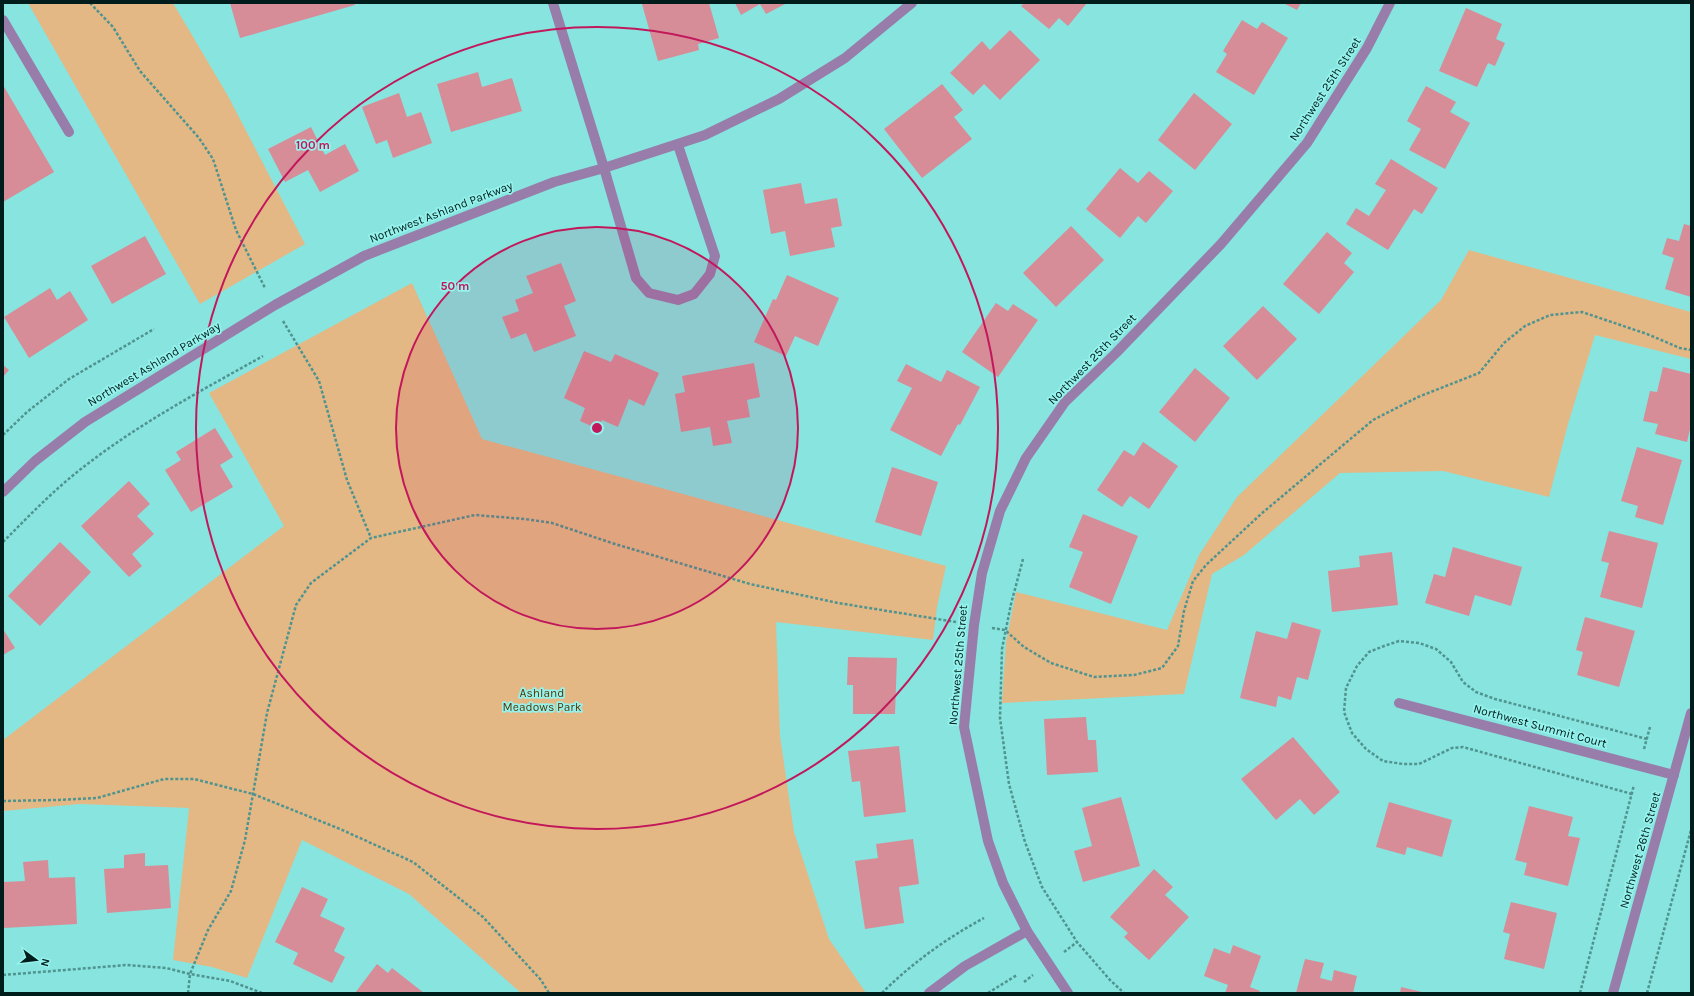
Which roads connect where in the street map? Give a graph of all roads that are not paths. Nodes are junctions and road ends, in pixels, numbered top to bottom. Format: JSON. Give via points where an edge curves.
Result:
{"nodes":[{"id":1,"x":553,"y":3,"type":"edge"},
{"id":2,"x":912,"y":3,"type":"edge"},
{"id":3,"x":1390,"y":3,"type":"edge"},
{"id":4,"x":3,"y":20,"type":"edge"},
{"id":5,"x":6,"y":33,"type":"edge"},
{"id":6,"x":69,"y":132,"type":"dead end"},
{"id":7,"x":678,"y":145,"type":"junction"},
{"id":8,"x":604,"y":168,"type":"junction"},
{"id":9,"x":3,"y":492,"type":"edge"},
{"id":10,"x":1399,"y":703,"type":"dead end"},
{"id":11,"x":1691,"y":713,"type":"edge"},
{"id":12,"x":1674,"y":775,"type":"junction"},
{"id":13,"x":1027,"y":931,"type":"junction"},
{"id":14,"x":929,"y":993,"type":"edge"},
{"id":15,"x":1068,"y":993,"type":"edge"},
{"id":16,"x":1614,"y":993,"type":"edge"}],
"edges":[{"from":1,"to":8,"type":"street"},
{"from":2,"to":7,"type":"street","name":"Northwest Ashland Parkway","via":[[845,58],[779,100]]},
{"from":3,"to":13,"type":"street","name":"Northwest 25th Street","via":[[1367,48],[1307,143],[1221,244],[1065,402],[1026,458],[1000,511],[982,573],[964,727],[988,841],[1003,883]]},
{"from":4,"to":5,"type":"street"},
{"from":5,"to":6,"type":"street"},
{"from":7,"to":8,"type":"street","name":"Northwest Ashland Parkway"},
{"from":7,"to":8,"type":"street","via":[[714,256],[710,274],[694,294],[678,300],[649,293],[636,278]]},
{"from":8,"to":9,"type":"street","name":"Northwest Ashland Parkway","via":[[554,182],[364,256],[275,305],[85,422],[35,461]]},
{"from":10,"to":12,"type":"street","name":"Northwest Summit Court"},
{"from":11,"to":12,"type":"street","name":"Northwest 26th Street"},
{"from":12,"to":16,"type":"street","name":"Northwest 26th Street"},
{"from":13,"to":14,"type":"street","via":[[965,966]]},
{"from":13,"to":15,"type":"street","name":"Northwest 25th Street"}]}
